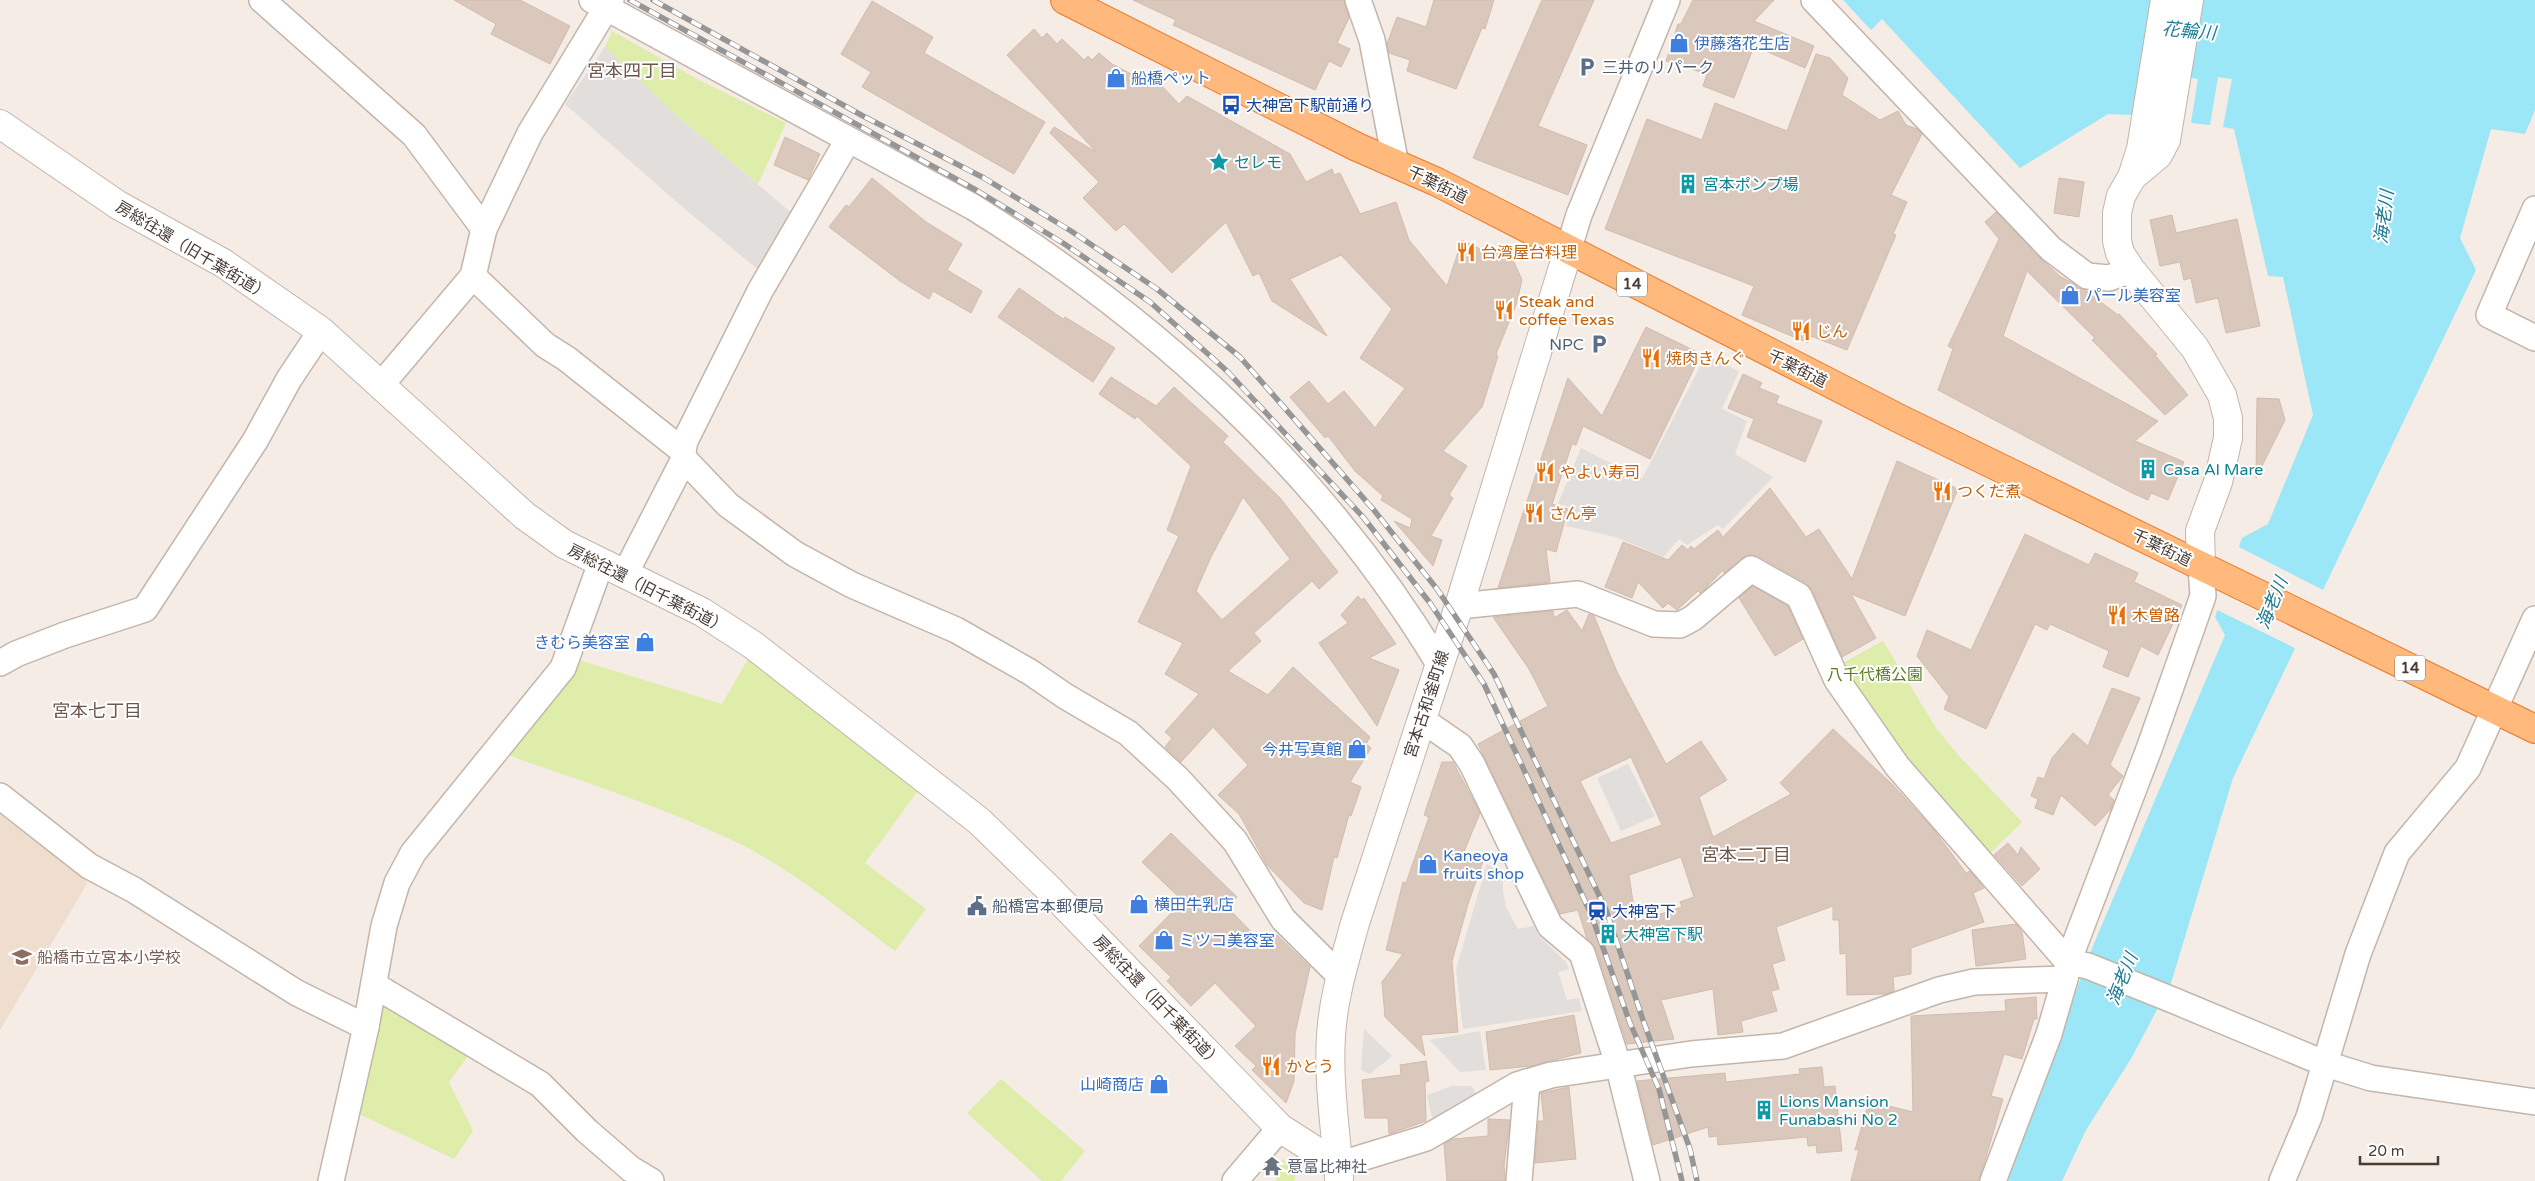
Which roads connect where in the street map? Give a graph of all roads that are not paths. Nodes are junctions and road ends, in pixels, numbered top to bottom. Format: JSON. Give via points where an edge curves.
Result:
{"nodes":[{"id":1,"x":262,"y":0,"type":"edge"},
{"id":2,"x":1065,"y":0,"type":"edge"},
{"id":3,"x":1358,"y":0,"type":"edge"},
{"id":4,"x":1667,"y":0,"type":"edge"},
{"id":5,"x":1814,"y":0,"type":"edge"},
{"id":6,"x":2165,"y":0,"type":"edge"},
{"id":7,"x":2190,"y":0,"type":"edge"},
{"id":8,"x":603,"y":3,"type":"edge"},
{"id":9,"x":2158,"y":121,"type":"junction"},
{"id":10,"x":0,"y":124,"type":"edge"},
{"id":11,"x":848,"y":140,"type":"junction"},
{"id":12,"x":1396,"y":165,"type":"junction"},
{"id":13,"x":2535,"y":209,"type":"edge"},
{"id":14,"x":484,"y":229,"type":"junction"},
{"id":15,"x":1568,"y":251,"type":"junction"},
{"id":16,"x":2131,"y":270,"type":"junction"},
{"id":17,"x":472,"y":276,"type":"junction"},
{"id":18,"x":321,"y":330,"type":"junction"},
{"id":19,"x":2535,"y":338,"type":"edge"},
{"id":20,"x":381,"y":385,"type":"junction"},
{"id":21,"x":683,"y":455,"type":"junction"},
{"id":22,"x":2201,"y":566,"type":"junction"},
{"id":23,"x":613,"y":568,"type":"junction"},
{"id":24,"x":1459,"y":606,"type":"junction"},
{"id":25,"x":2535,"y":619,"type":"edge"},
{"id":26,"x":0,"y":664,"type":"edge"},
{"id":27,"x":1439,"y":664,"type":"junction"},
{"id":28,"x":2496,"y":709,"type":"junction"},
{"id":29,"x":1421,"y":719,"type":"junction"},
{"id":30,"x":2535,"y":729,"type":"edge"},
{"id":31,"x":0,"y":796,"type":"edge"},
{"id":32,"x":2073,"y":969,"type":"junction"},
{"id":33,"x":1341,"y":976,"type":"junction"},
{"id":34,"x":374,"y":985,"type":"junction"},
{"id":35,"x":366,"y":1027,"type":"junction"},
{"id":36,"x":1618,"y":1064,"type":"junction"},
{"id":37,"x":2326,"y":1064,"type":"junction"},
{"id":38,"x":1527,"y":1082,"type":"junction"},
{"id":39,"x":2535,"y":1102,"type":"edge"},
{"id":40,"x":1280,"y":1128,"type":"junction"},
{"id":41,"x":1339,"y":1173,"type":"edge"},
{"id":42,"x":331,"y":1181,"type":"edge"},
{"id":43,"x":651,"y":1181,"type":"edge"},
{"id":44,"x":1235,"y":1181,"type":"edge"},
{"id":45,"x":1519,"y":1181,"type":"edge"},
{"id":46,"x":1647,"y":1181,"type":"edge"},
{"id":47,"x":1993,"y":1181,"type":"edge"},
{"id":48,"x":2282,"y":1181,"type":"edge"}],
"edges":[{"from":1,"to":14,"type":"street","via":[[414,135]]},
{"from":2,"to":12,"type":"highway","name":"千葉街道","number":"14"},
{"from":3,"to":12,"type":"street","via":[[1372,40]]},
{"from":4,"to":15,"type":"street","via":[[1579,215]]},
{"from":5,"to":16,"type":"street","via":[[2051,249],[2087,276],[2109,278]]},
{"from":6,"to":9,"type":"street"},
{"from":7,"to":9,"type":"street"},
{"from":8,"to":11,"type":"street"},
{"from":8,"to":14,"type":"street","via":[[530,133]]},
{"from":9,"to":16,"type":"street","via":[[2166,140],[2158,155],[2132,177],[2121,196],[2117,213],[2117,241],[2120,253]]},
{"from":10,"to":18,"type":"street","name":"房総往還（旧千葉街道）","via":[[118,205],[222,264]]},
{"from":11,"to":21,"type":"street","via":[[760,291],[685,441]]},
{"from":11,"to":27,"type":"street","via":[[973,207],[1028,241],[1139,323],[1214,388],[1285,460],[1353,538]]},
{"from":12,"to":15,"type":"highway","name":"千葉街道","number":"14","via":[[1437,182]]},
{"from":13,"to":19,"type":"street","via":[[2489,315]]},
{"from":14,"to":17,"type":"street"},
{"from":15,"to":22,"type":"highway","name":"千葉街道","number":"14","via":[[1891,415]]},
{"from":15,"to":24,"type":"street","name":"宮本古和釜町線"},
{"from":16,"to":22,"type":"street","via":[[2195,348],[2222,395],[2228,418],[2225,457],[2200,531]]},
{"from":17,"to":20,"type":"street"},
{"from":17,"to":21,"type":"street","via":[[545,345],[568,359]]},
{"from":18,"to":20,"type":"street","name":"房総往還（旧千葉街道）"},
{"from":18,"to":26,"type":"street","via":[[255,441],[145,609],[65,635],[16,654]]},
{"from":20,"to":23,"type":"street","name":"房総往還（旧千葉街道）","via":[[525,516],[564,544]]},
{"from":21,"to":23,"type":"street"},
{"from":21,"to":33,"type":"street","via":[[728,505],[795,554],[852,585],[956,630],[1128,733],[1178,779],[1235,841],[1282,919]]},
{"from":22,"to":28,"type":"highway","name":"千葉街道","number":"14"},
{"from":22,"to":32,"type":"street","via":[[2203,596]]},
{"from":23,"to":34,"type":"street","via":[[563,668],[413,853],[396,883],[384,926]]},
{"from":23,"to":40,"type":"street","name":"房総往還（旧千葉街道）","via":[[702,612],[754,645],[979,821],[1047,886]]},
{"from":24,"to":27,"type":"street","name":"宮本古和釜町線"},
{"from":24,"to":32,"type":"street","via":[[1578,594],[1654,624],[1680,625],[1693,618],[1751,569],[1799,596],[1837,680],[1897,766]]},
{"from":25,"to":28,"type":"street"},
{"from":27,"to":29,"type":"street","name":"宮本古和釜町線"},
{"from":28,"to":30,"type":"highway","name":"千葉街道","number":"14"},
{"from":28,"to":37,"type":"street","via":[[2468,768],[2397,853],[2358,954]]},
{"from":29,"to":33,"type":"street","name":"宮本古和釜町線"},
{"from":29,"to":36,"type":"street","via":[[1460,746],[1472,764],[1550,926],[1582,953]]},
{"from":31,"to":35,"type":"street","via":[[89,866],[134,890],[297,993]]},
{"from":32,"to":36,"type":"street","via":[[1939,990],[1783,1046]]},
{"from":32,"to":37,"type":"street","via":[[2162,996]]},
{"from":32,"to":47,"type":"street"},
{"from":33,"to":41,"type":"street","name":"宮本古和釜町線","via":[[1331,1035],[1331,1096]]},
{"from":34,"to":35,"type":"street"},
{"from":34,"to":43,"type":"street","via":[[540,1084],[631,1169]]},
{"from":35,"to":42,"type":"street"},
{"from":36,"to":38,"type":"street"},
{"from":36,"to":46,"type":"street"},
{"from":37,"to":39,"type":"street","via":[[2371,1078]]},
{"from":37,"to":48,"type":"street","via":[[2309,1117]]},
{"from":38,"to":41,"type":"street","via":[[1426,1138]]},
{"from":38,"to":45,"type":"street"},
{"from":40,"to":41,"type":"street","name":"房総往還（旧千葉街道）"},
{"from":40,"to":44,"type":"street"}]}
